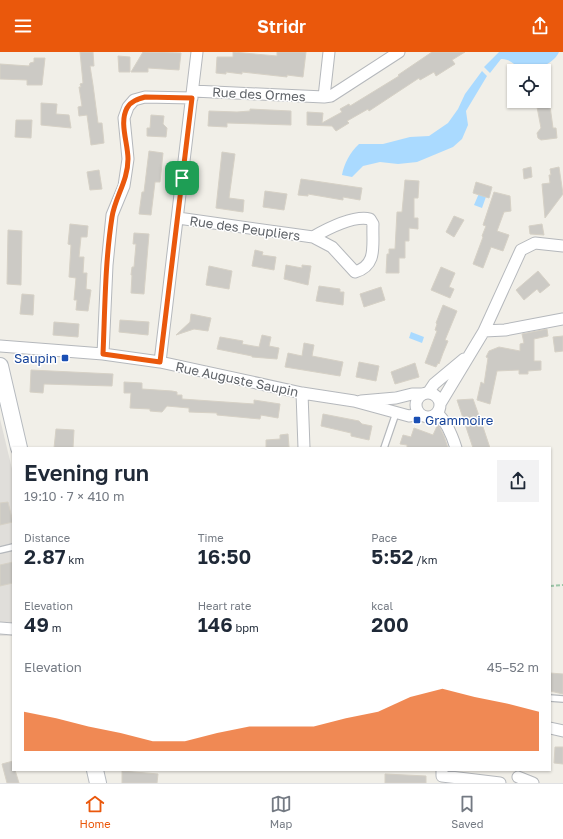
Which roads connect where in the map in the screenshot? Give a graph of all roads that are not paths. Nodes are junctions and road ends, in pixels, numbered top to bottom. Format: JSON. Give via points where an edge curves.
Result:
{"nodes":[{"id":1,"x":197,"y":52,"type":"edge"},
{"id":2,"x":328,"y":52,"type":"edge"},
{"id":3,"x":399,"y":52,"type":"edge"},
{"id":4,"x":192,"y":95,"type":"junction"},
{"id":5,"x":324,"y":98,"type":"junction"},
{"id":6,"x":178,"y":218,"type":"junction"},
{"id":7,"x":313,"y":237,"type":"junction"},
{"id":8,"x":563,"y":246,"type":"edge"},
{"id":9,"x":563,"y":319,"type":"edge"},
{"id":10,"x":484,"y":331,"type":"junction"},
{"id":11,"x":0,"y":346,"type":"edge"},
{"id":12,"x":103,"y":354,"type":"junction"},
{"id":13,"x":471,"y":354,"type":"junction"},
{"id":14,"x":160,"y":362,"type":"junction"},
{"id":15,"x":0,"y":366,"type":"edge"},
{"id":16,"x":302,"y":393,"type":"junction"},
{"id":17,"x":425,"y":394,"type":"junction"},
{"id":18,"x":354,"y":401,"type":"junction"},
{"id":19,"x":439,"y":408,"type":"junction"},
{"id":20,"x":396,"y":413,"type":"junction"},
{"id":21,"x":420,"y":414,"type":"junction"},
{"id":22,"x":19,"y":447,"type":"edge"},
{"id":23,"x":304,"y":447,"type":"edge"},
{"id":24,"x":384,"y":447,"type":"edge"},
{"id":25,"x":456,"y":447,"type":"edge"},
{"id":26,"x":12,"y":547,"type":"edge"},
{"id":27,"x":0,"y":550,"type":"edge"},
{"id":28,"x":0,"y":628,"type":"edge"},
{"id":29,"x":12,"y":629,"type":"edge"},
{"id":30,"x":551,"y":698,"type":"edge"},
{"id":31,"x":563,"y":699,"type":"edge"},
{"id":32,"x":551,"y":728,"type":"edge"},
{"id":33,"x":563,"y":731,"type":"edge"},
{"id":34,"x":95,"y":771,"type":"edge"},
{"id":35,"x":442,"y":776,"type":"edge"},
{"id":36,"x":517,"y":776,"type":"edge"},
{"id":37,"x":98,"y":783,"type":"edge"},
{"id":38,"x":500,"y":783,"type":"edge"},
{"id":39,"x":533,"y":783,"type":"edge"}],
"edges":[{"from":1,"to":4,"type":"street"},
{"from":2,"to":5,"type":"street","name":"Rue des Ormes"},
{"from":3,"to":5,"type":"street","name":"Rue des Ormes"},
{"from":4,"to":5,"type":"street","name":"Rue des Ormes"},
{"from":4,"to":6,"type":"street"},
{"from":4,"to":12,"type":"street","name":"Rue des Ormes","via":[[145,97],[134,100],[126,112],[124,118],[128,159],[124,186],[112,215]]},
{"from":6,"to":7,"type":"street","name":"Rue des Peupliers"},
{"from":6,"to":14,"type":"street"},
{"from":7,"to":7,"type":"street","name":"Rue des Peupliers","via":[[332,247],[355,272],[364,269],[371,262],[373,224],[370,218],[363,217],[328,228]]},
{"from":8,"to":10,"type":"street","via":[[535,243],[522,250]]},
{"from":9,"to":10,"type":"street","via":[[505,330]]},
{"from":10,"to":13,"type":"street"},
{"from":11,"to":12,"type":"street","name":"Rue Auguste Saupin"},
{"from":12,"to":14,"type":"street","name":"Rue Auguste Saupin"},
{"from":13,"to":17,"type":"street"},
{"from":13,"to":19,"type":"street"},
{"from":14,"to":16,"type":"street","name":"Rue Auguste Saupin"},
{"from":15,"to":22,"type":"main road"},
{"from":16,"to":18,"type":"street","name":"Rue Auguste Saupin"},
{"from":16,"to":23,"type":"street"},
{"from":17,"to":18,"type":"street","name":"Rue Auguste Saupin"},
{"from":17,"to":19,"type":"street","via":[[438,397]]},
{"from":17,"to":21,"type":"street","via":[[416,404]]},
{"from":18,"to":20,"type":"street","name":"Rue Auguste Saupin"},
{"from":19,"to":21,"type":"street","via":[[431,417]]},
{"from":19,"to":25,"type":"street"},
{"from":20,"to":21,"type":"street","name":"Rue Auguste Saupin","via":[[409,416]]},
{"from":20,"to":24,"type":"lane"},
{"from":26,"to":27,"type":"lane"},
{"from":28,"to":29,"type":"street"},
{"from":30,"to":31,"type":"lane"},
{"from":32,"to":33,"type":"street"},
{"from":34,"to":37,"type":"main road"},
{"from":35,"to":38,"type":"street"},
{"from":36,"to":39,"type":"street"}]}
